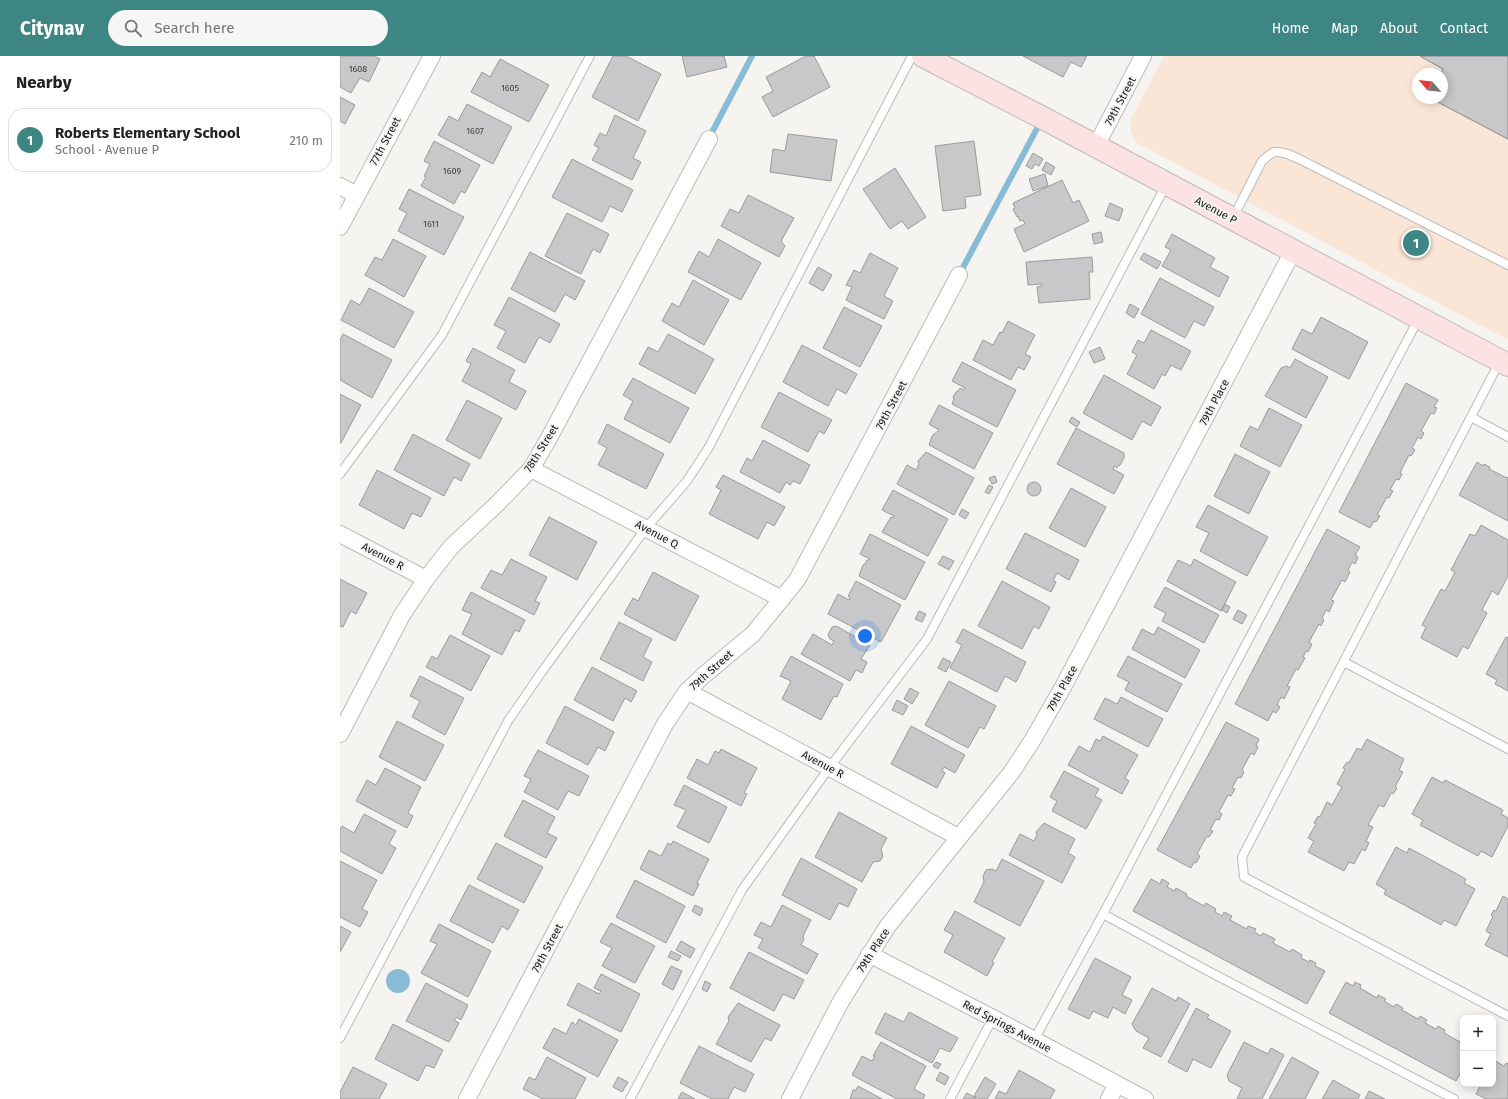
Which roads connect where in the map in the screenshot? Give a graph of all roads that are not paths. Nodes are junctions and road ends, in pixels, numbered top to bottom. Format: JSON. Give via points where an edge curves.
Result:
{"nodes":[{"id":1,"x":432,"y":56,"type":"edge"},
{"id":2,"x":590,"y":56,"type":"edge"},
{"id":3,"x":912,"y":56,"type":"edge"},
{"id":4,"x":923,"y":56,"type":"edge"},
{"id":5,"x":1143,"y":56,"type":"edge"},
{"id":6,"x":709,"y":139,"type":"dead end"},
{"id":7,"x":1096,"y":146,"type":"junction"},
{"id":8,"x":1167,"y":184,"type":"junction"},
{"id":9,"x":340,"y":186,"type":"edge"},
{"id":10,"x":356,"y":195,"type":"junction"},
{"id":11,"x":1232,"y":218,"type":"junction"},
{"id":12,"x":340,"y":227,"type":"edge"},
{"id":13,"x":1293,"y":251,"type":"junction"},
{"id":14,"x":1508,"y":265,"type":"edge"},
{"id":15,"x":960,"y":275,"type":"dead end"},
{"id":16,"x":1419,"y":318,"type":"junction"},
{"id":17,"x":1504,"y":362,"type":"edge"},
{"id":18,"x":1470,"y":417,"type":"junction"},
{"id":19,"x":1508,"y":437,"type":"edge"},
{"id":20,"x":531,"y":469,"type":"junction"},
{"id":21,"x":340,"y":474,"type":"edge"},
{"id":22,"x":646,"y":528,"type":"junction"},
{"id":23,"x":340,"y":534,"type":"edge"},
{"id":24,"x":426,"y":579,"type":"junction"},
{"id":25,"x":782,"y":599,"type":"junction"},
{"id":26,"x":1344,"y":662,"type":"junction"},
{"id":27,"x":687,"y":691,"type":"junction"},
{"id":28,"x":340,"y":734,"type":"edge"},
{"id":29,"x":1508,"y":749,"type":"edge"},
{"id":30,"x":829,"y":768,"type":"junction"},
{"id":31,"x":958,"y":837,"type":"junction"},
{"id":32,"x":1103,"y":914,"type":"junction"},
{"id":33,"x":869,"y":954,"type":"junction"},
{"id":34,"x":1508,"y":1016,"type":"edge"},
{"id":35,"x":993,"y":1018,"type":"junction"},
{"id":36,"x":340,"y":1038,"type":"edge"},
{"id":37,"x":1034,"y":1040,"type":"junction"},
{"id":38,"x":1117,"y":1084,"type":"junction"},
{"id":39,"x":467,"y":1099,"type":"edge"},
{"id":40,"x":630,"y":1099,"type":"edge"},
{"id":41,"x":790,"y":1099,"type":"edge"},
{"id":42,"x":950,"y":1099,"type":"edge"},
{"id":43,"x":1109,"y":1099,"type":"edge"},
{"id":44,"x":1145,"y":1099,"type":"edge"},
{"id":45,"x":1454,"y":1099,"type":"edge"}],
"edges":[{"from":1,"to":10,"type":"street","name":"77th Street"},
{"from":2,"to":21,"type":"lane","via":[[442,335]]},
{"from":3,"to":22,"type":"lane","via":[[709,447],[687,480]]},
{"from":4,"to":7,"type":"street","name":"Avenue P"},
{"from":5,"to":7,"type":"street","name":"79th Street"},
{"from":6,"to":20,"type":"street","name":"78th Street","via":[[550,438]]},
{"from":7,"to":8,"type":"street","name":"Avenue P"},
{"from":8,"to":11,"type":"street","name":"Avenue P"},
{"from":8,"to":30,"type":"lane","via":[[927,639]]},
{"from":9,"to":10,"type":"street"},
{"from":10,"to":12,"type":"street","name":"77th Street"},
{"from":11,"to":13,"type":"street","name":"Avenue P"},
{"from":11,"to":14,"type":"lane","via":[[1262,161],[1276,152],[1287,154],[1313,166]]},
{"from":13,"to":16,"type":"street","name":"Avenue P"},
{"from":13,"to":31,"type":"street","name":"79th Place","via":[[1063,687],[1011,773]]},
{"from":15,"to":25,"type":"street","name":"79th Street","via":[[801,574]]},
{"from":16,"to":17,"type":"street","name":"Avenue P"},
{"from":16,"to":32,"type":"lane"},
{"from":17,"to":18,"type":"lane"},
{"from":18,"to":19,"type":"lane"},
{"from":18,"to":26,"type":"lane"},
{"from":20,"to":22,"type":"street","name":"Avenue Q"},
{"from":20,"to":24,"type":"street","name":"78th Street","via":[[451,547]]},
{"from":22,"to":25,"type":"street","name":"Avenue Q"},
{"from":22,"to":36,"type":"lane","via":[[508,721]]},
{"from":23,"to":24,"type":"street","name":"Avenue R"},
{"from":24,"to":28,"type":"street","name":"78th Street","via":[[402,616]]},
{"from":25,"to":27,"type":"street","name":"79th Street","via":[[752,634]]},
{"from":26,"to":29,"type":"lane"},
{"from":26,"to":34,"type":"lane","via":[[1242,857],[1244,877]]},
{"from":27,"to":30,"type":"street","name":"Avenue R"},
{"from":27,"to":39,"type":"street","name":"79th Street","via":[[665,724]]},
{"from":30,"to":31,"type":"street","name":"Avenue R"},
{"from":30,"to":40,"type":"lane","via":[[742,890]]},
{"from":31,"to":33,"type":"street","name":"79th Place","via":[[887,927]]},
{"from":32,"to":37,"type":"lane"},
{"from":32,"to":45,"type":"lane"},
{"from":33,"to":35,"type":"street","name":"Red Springs Avenue"},
{"from":33,"to":41,"type":"street","name":"79th Place","via":[[840,1003]]},
{"from":35,"to":37,"type":"street","name":"Red Springs Avenue"},
{"from":35,"to":42,"type":"lane"},
{"from":37,"to":38,"type":"street","name":"Red Springs Avenue"},
{"from":38,"to":43,"type":"street"},
{"from":38,"to":44,"type":"street","name":"Red Springs Avenue"}]}
